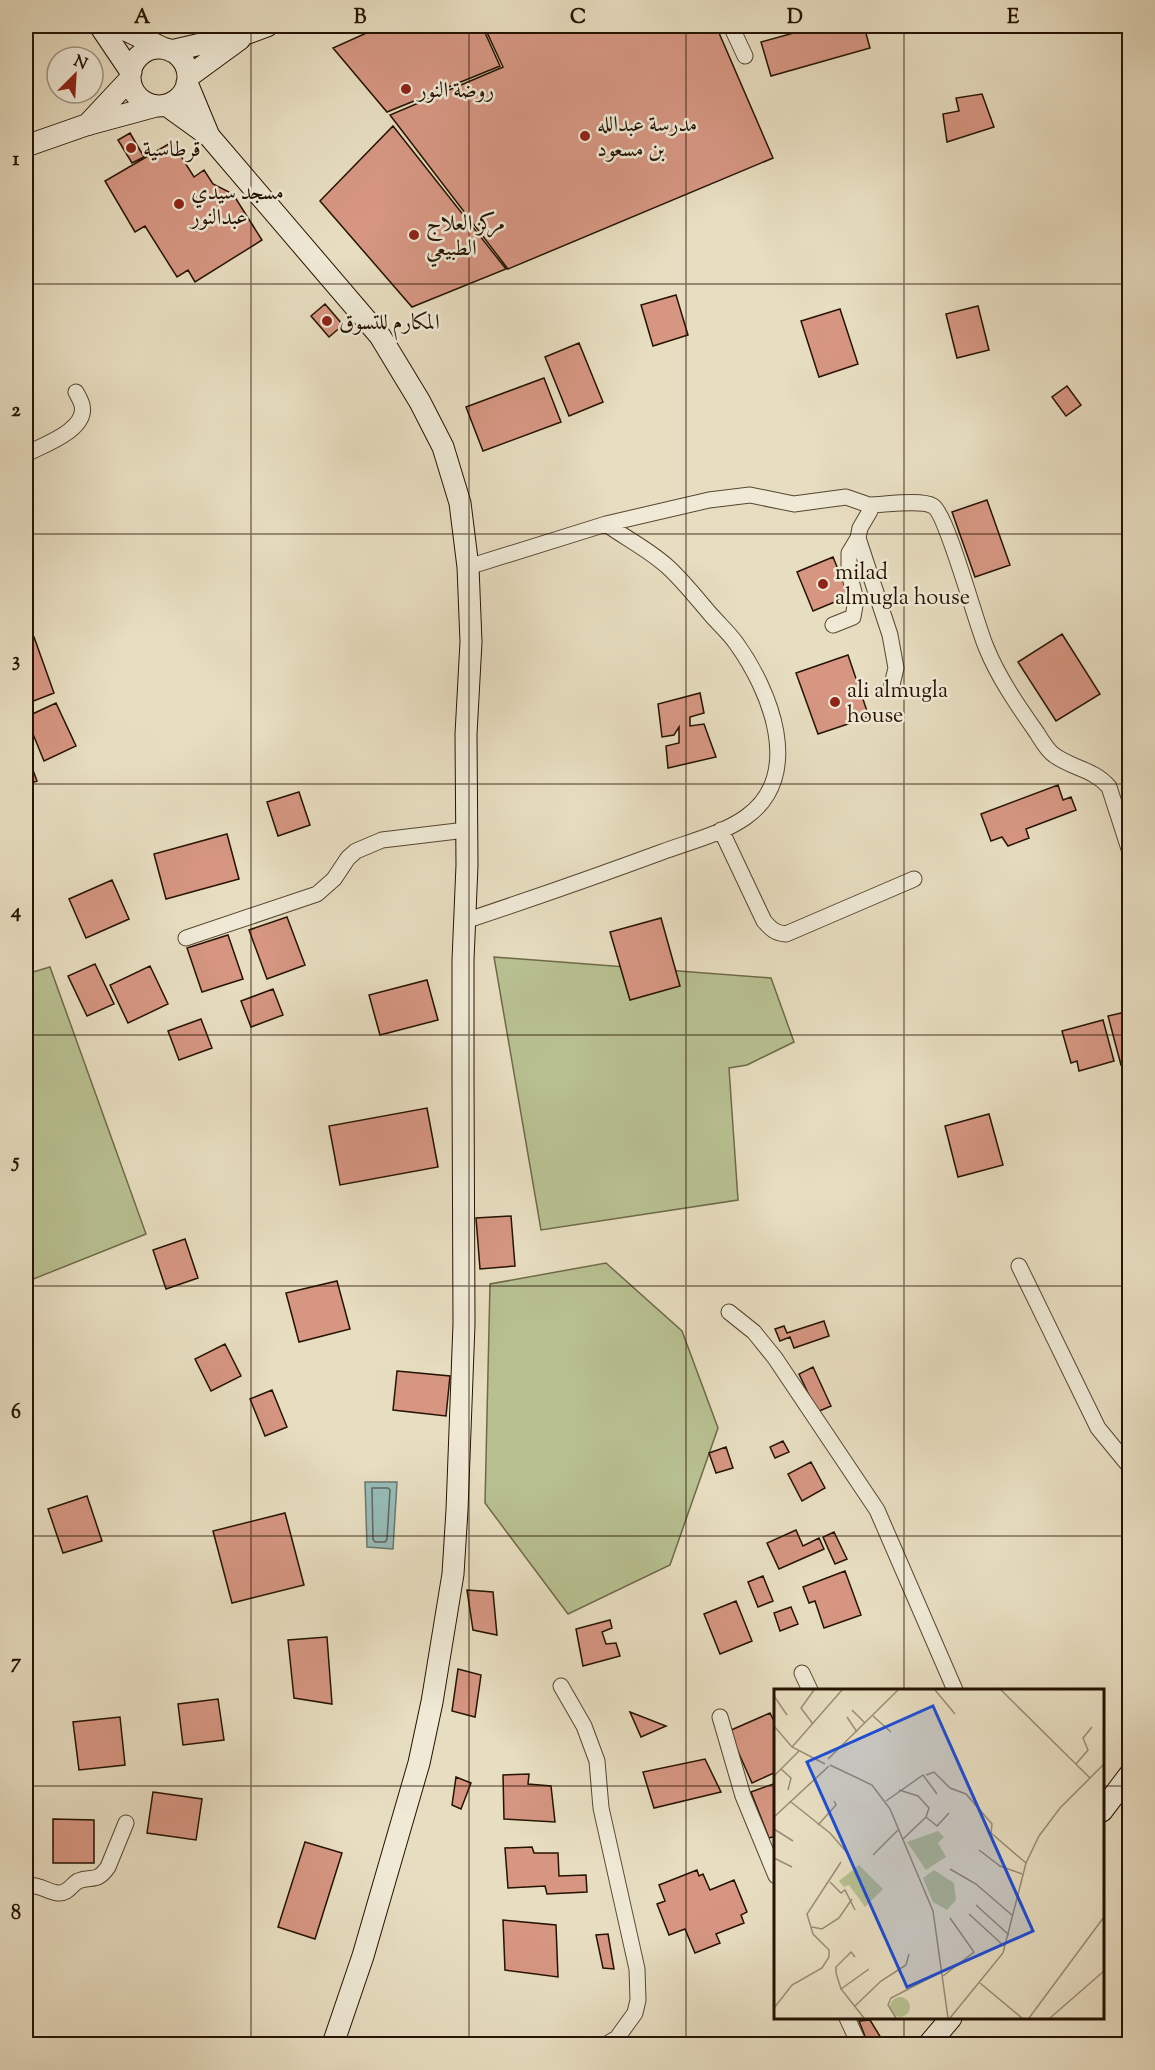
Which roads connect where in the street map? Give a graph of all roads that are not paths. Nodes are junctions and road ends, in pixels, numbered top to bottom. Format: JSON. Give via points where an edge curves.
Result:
{"nodes":[{"id":1,"x":100,"y":26,"type":"edge"},
{"id":2,"x":117,"y":26,"type":"edge"},
{"id":3,"x":731,"y":26,"type":"edge"},
{"id":4,"x":257,"y":29,"type":"edge"},
{"id":5,"x":168,"y":50,"type":"junction"},
{"id":6,"x":745,"y":56,"type":"dead end"},
{"id":7,"x":130,"y":75,"type":"junction"},
{"id":8,"x":187,"y":80,"type":"junction"},
{"id":9,"x":161,"y":105,"type":"junction"},
{"id":10,"x":86,"y":125,"type":"junction"},
{"id":11,"x":209,"y":136,"type":"junction"},
{"id":12,"x":26,"y":146,"type":"edge"},
{"id":13,"x":76,"y":392,"type":"dead end"},
{"id":14,"x":26,"y":454,"type":"edge"},
{"id":15,"x":869,"y":505,"type":"junction"},
{"id":16,"x":606,"y":524,"type":"junction"},
{"id":17,"x":858,"y":538,"type":"junction"},
{"id":18,"x":468,"y":567,"type":"junction"},
{"id":19,"x":833,"y":625,"type":"dead end"},
{"id":20,"x":891,"y":688,"type":"dead end"},
{"id":21,"x":466,"y":830,"type":"junction"},
{"id":22,"x":721,"y":830,"type":"junction"},
{"id":23,"x":1130,"y":852,"type":"edge"},
{"id":24,"x":914,"y":879,"type":"dead end"},
{"id":25,"x":465,"y":921,"type":"junction"},
{"id":26,"x":186,"y":938,"type":"dead end"},
{"id":27,"x":1019,"y":1266,"type":"dead end"},
{"id":28,"x":729,"y":1312,"type":"dead end"},
{"id":29,"x":1130,"y":1467,"type":"edge"},
{"id":30,"x":802,"y":1674,"type":"dead end"},
{"id":31,"x":561,"y":1686,"type":"dead end"},
{"id":32,"x":810,"y":1689,"type":"edge"},
{"id":33,"x":955,"y":1689,"type":"edge"},
{"id":34,"x":720,"y":1717,"type":"dead end"},
{"id":35,"x":1130,"y":1774,"type":"edge"},
{"id":36,"x":1104,"y":1808,"type":"edge"},
{"id":37,"x":126,"y":1823,"type":"dead end"},
{"id":38,"x":774,"y":1871,"type":"edge"},
{"id":39,"x":26,"y":1885,"type":"edge"},
{"id":40,"x":847,"y":2019,"type":"edge"},
{"id":41,"x":950,"y":2019,"type":"edge"},
{"id":42,"x":333,"y":2044,"type":"edge"},
{"id":43,"x":607,"y":2044,"type":"edge"},
{"id":44,"x":859,"y":2044,"type":"edge"},
{"id":45,"x":929,"y":2044,"type":"edge"}],
"edges":[{"from":1,"to":7,"type":"street"},
{"from":2,"to":5,"type":"street"},
{"from":3,"to":6,"type":"street"},
{"from":4,"to":5,"type":"street"},
{"from":4,"to":8,"type":"street"},
{"from":5,"to":7,"type":"street","via":[[147,51],[134,63]]},
{"from":5,"to":8,"type":"street","via":[[183,62]]},
{"from":7,"to":9,"type":"street","via":[[135,94],[148,104]]},
{"from":7,"to":10,"type":"street"},
{"from":8,"to":9,"type":"street","via":[[180,97]]},
{"from":8,"to":11,"type":"street"},
{"from":9,"to":10,"type":"street"},
{"from":9,"to":11,"type":"street"},
{"from":10,"to":12,"type":"street"},
{"from":11,"to":18,"type":"street","via":[[380,336],[420,402],[443,447],[460,503]]},
{"from":13,"to":14,"type":"street","via":[[82,407],[80,420],[73,429]]},
{"from":15,"to":16,"type":"street","via":[[846,497],[794,504],[750,495],[709,500]]},
{"from":15,"to":17,"type":"street","via":[[870,512]]},
{"from":15,"to":23,"type":"street","via":[[917,503],[932,505],[938,511],[952,542],[986,649],[1009,691],[1054,756],[1102,779]]},
{"from":16,"to":18,"type":"street"},
{"from":16,"to":22,"type":"street","via":[[668,567],[690,591],[735,642],[756,675],[769,707],[778,744],[777,772],[771,789],[746,817]]},
{"from":17,"to":19,"type":"street","via":[[849,553],[856,600],[853,617]]},
{"from":17,"to":20,"type":"street","via":[[890,635],[896,668]]},
{"from":18,"to":21,"type":"street","via":[[471,642]]},
{"from":21,"to":25,"type":"street"},
{"from":21,"to":26,"type":"street","via":[[369,845],[348,858],[334,879],[317,894]]},
{"from":22,"to":24,"type":"street","via":[[764,921],[780,934]]},
{"from":22,"to":25,"type":"street"},
{"from":25,"to":42,"type":"street","via":[[464,1324],[453,1574],[419,1763]]},
{"from":27,"to":29,"type":"street","via":[[1098,1428]]},
{"from":28,"to":33,"type":"street","via":[[754,1332],[775,1358],[877,1510]]},
{"from":30,"to":32,"type":"street"},
{"from":31,"to":43,"type":"street","via":[[584,1726],[597,1761],[603,1818],[637,1969],[635,2013],[617,2038]]},
{"from":34,"to":38,"type":"street","via":[[743,1796]]},
{"from":35,"to":36,"type":"street"},
{"from":37,"to":39,"type":"street","via":[[108,1867],[96,1878],[77,1882],[59,1894]]},
{"from":40,"to":44,"type":"street"},
{"from":41,"to":45,"type":"street"}]}
